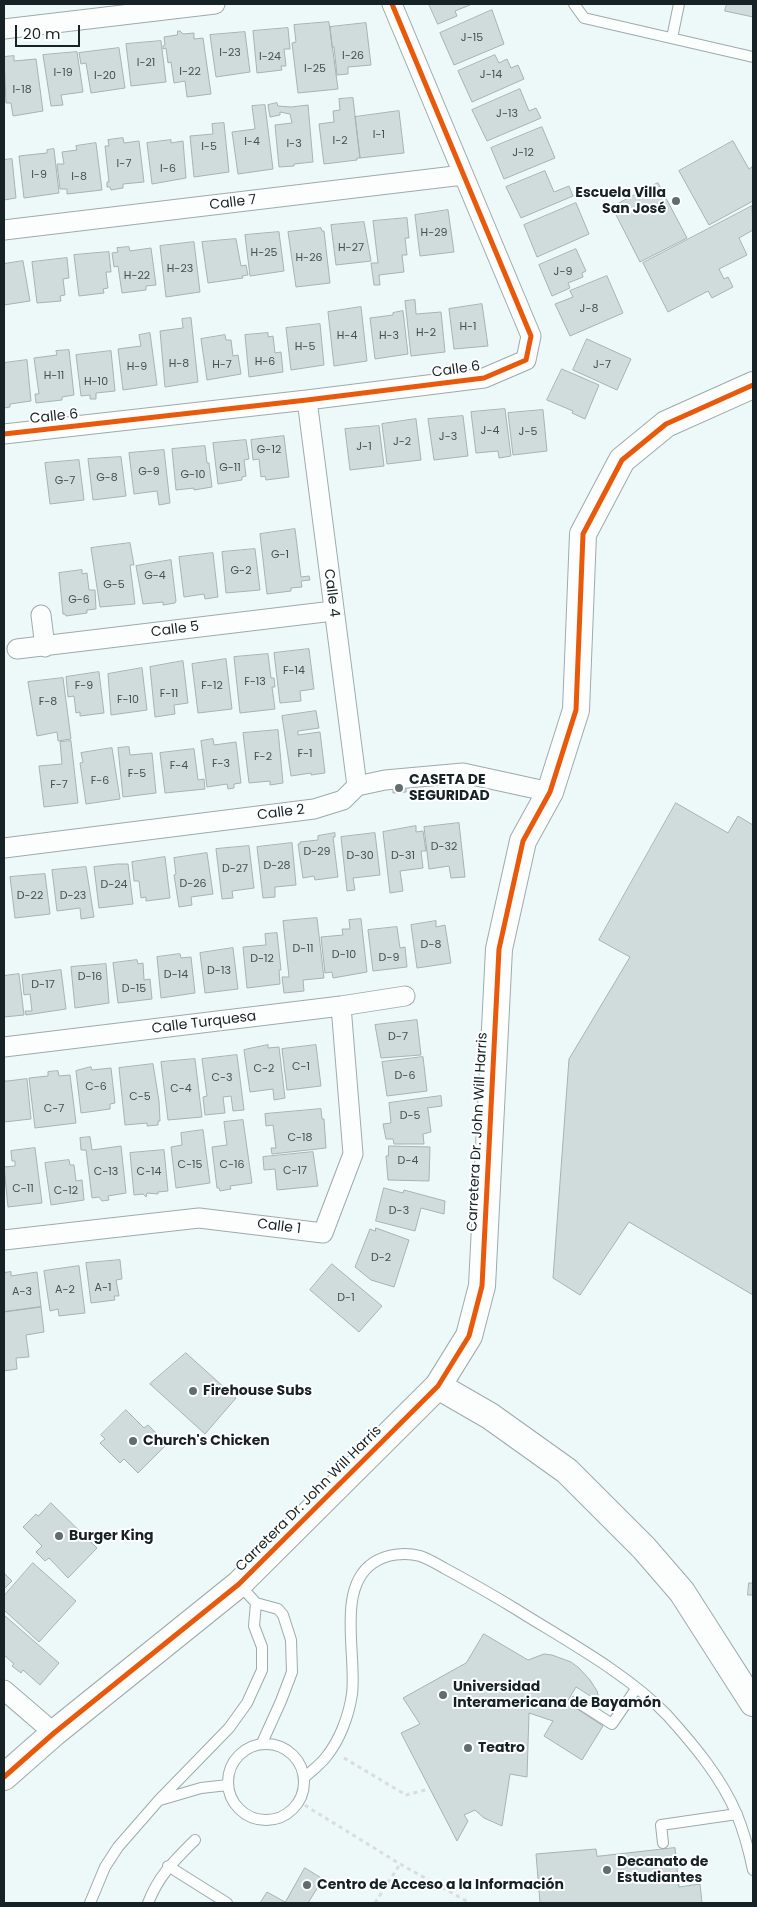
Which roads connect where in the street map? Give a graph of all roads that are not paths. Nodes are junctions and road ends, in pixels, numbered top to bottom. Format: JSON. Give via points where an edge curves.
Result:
{"nodes":[{"id":1,"x":215,"y":4,"type":"edge"},
{"id":2,"x":392,"y":4,"type":"edge"},
{"id":3,"x":574,"y":4,"type":"edge"},
{"id":4,"x":679,"y":4,"type":"edge"},
{"id":5,"x":4,"y":29,"type":"edge"},
{"id":6,"x":672,"y":38,"type":"junction"},
{"id":7,"x":753,"y":57,"type":"edge"},
{"id":8,"x":463,"y":175,"type":"junction"},
{"id":9,"x":4,"y":230,"type":"edge"},
{"id":10,"x":753,"y":385,"type":"edge"},
{"id":11,"x":307,"y":400,"type":"junction"},
{"id":12,"x":4,"y":434,"type":"edge"},
{"id":13,"x":333,"y":611,"type":"junction"},
{"id":14,"x":41,"y":615,"type":"dead end"},
{"id":15,"x":44,"y":646,"type":"junction"},
{"id":16,"x":17,"y":649,"type":"dead end"},
{"id":17,"x":357,"y":786,"type":"junction"},
{"id":18,"x":550,"y":792,"type":"junction"},
{"id":19,"x":4,"y":848,"type":"edge"},
{"id":20,"x":405,"y":996,"type":"dead end"},
{"id":21,"x":341,"y":1006,"type":"junction"},
{"id":22,"x":4,"y":1047,"type":"edge"},
{"id":23,"x":4,"y":1240,"type":"edge"},
{"id":24,"x":438,"y":1386,"type":"junction"},
{"id":25,"x":248,"y":1594,"type":"junction"},
{"id":26,"x":636,"y":1689,"type":"junction"},
{"id":27,"x":4,"y":1690,"type":"edge"},
{"id":28,"x":576,"y":1701,"type":"dead end"},
{"id":29,"x":753,"y":1703,"type":"edge"},
{"id":30,"x":54,"y":1733,"type":"junction"},
{"id":31,"x":262,"y":1743,"type":"junction"},
{"id":32,"x":4,"y":1777,"type":"edge"},
{"id":33,"x":304,"y":1778,"type":"junction"},
{"id":34,"x":228,"y":1786,"type":"junction"},
{"id":35,"x":159,"y":1800,"type":"junction"},
{"id":36,"x":737,"y":1814,"type":"junction"},
{"id":37,"x":195,"y":1840,"type":"dead end"},
{"id":38,"x":664,"y":1843,"type":"dead end"},
{"id":39,"x":168,"y":1866,"type":"junction"},
{"id":40,"x":753,"y":1870,"type":"edge"},
{"id":41,"x":90,"y":1903,"type":"edge"},
{"id":42,"x":148,"y":1903,"type":"edge"},
{"id":43,"x":227,"y":1903,"type":"edge"}],
"edges":[{"from":1,"to":5,"type":"street"},
{"from":2,"to":8,"type":"street","name":"Calle 6"},
{"from":3,"to":6,"type":"lane","via":[[584,18]]},
{"from":4,"to":6,"type":"lane"},
{"from":6,"to":7,"type":"lane"},
{"from":8,"to":9,"type":"street","name":"Calle 7"},
{"from":8,"to":11,"type":"street","name":"Calle 6","via":[[531,336],[526,360],[484,378]]},
{"from":10,"to":18,"type":"street","name":"Carretera Dr. John Will Harris","via":[[666,424],[622,460],[582,534],[576,710]]},
{"from":11,"to":12,"type":"street","name":"Calle 6"},
{"from":11,"to":13,"type":"street","name":"Calle 4"},
{"from":13,"to":15,"type":"street","name":"Calle 5"},
{"from":13,"to":17,"type":"street","name":"Calle 4"},
{"from":14,"to":15,"type":"street"},
{"from":15,"to":16,"type":"street","name":"Calle 5"},
{"from":17,"to":18,"type":"street","name":"Calle 2","via":[[463,773]]},
{"from":17,"to":19,"type":"street","name":"Calle 2","via":[[344,800],[314,809]]},
{"from":18,"to":24,"type":"street","name":"Carretera Dr. John Will Harris","via":[[523,840],[499,949],[482,1286],[469,1336]]},
{"from":20,"to":21,"type":"street","name":"Calle Turquesa"},
{"from":21,"to":22,"type":"street","name":"Calle Turquesa"},
{"from":21,"to":23,"type":"street","name":"Calle 1","via":[[353,1154],[323,1233],[199,1218]]},
{"from":24,"to":25,"type":"street","name":"Carretera Dr. John Will Harris"},
{"from":24,"to":29,"type":"street","via":[[490,1416],[568,1471],[682,1592]]},
{"from":25,"to":30,"type":"street","name":"Carretera Dr. John Will Harris"},
{"from":25,"to":31,"type":"lane","via":[[278,1608],[291,1640],[292,1672]]},
{"from":25,"to":35,"type":"lane","via":[[262,1647],[262,1670],[257,1685],[229,1728]]},
{"from":26,"to":28,"type":"lane","via":[[612,1724]]},
{"from":26,"to":33,"type":"lane","via":[[591,1656],[474,1583],[422,1557],[397,1554],[372,1563],[357,1581],[352,1597],[352,1694],[347,1714],[327,1756]]},
{"from":26,"to":36,"type":"lane","via":[[666,1714],[700,1755]]},
{"from":27,"to":30,"type":"street"},
{"from":30,"to":32,"type":"street","name":"Carretera Dr. John Will Harris"},
{"from":31,"to":33,"type":"lane","via":[[288,1749],[297,1758]]},
{"from":31,"to":34,"type":"lane","via":[[238,1755],[230,1766]]},
{"from":33,"to":34,"type":"lane","via":[[302,1797],[294,1808],[270,1820],[244,1814],[234,1805]]},
{"from":34,"to":35,"type":"lane","via":[[200,1788]]},
{"from":35,"to":41,"type":"lane","via":[[118,1847],[105,1867]]},
{"from":36,"to":38,"type":"lane","via":[[661,1825]]},
{"from":36,"to":40,"type":"lane"},
{"from":37,"to":39,"type":"lane"},
{"from":39,"to":42,"type":"lane"},
{"from":39,"to":43,"type":"lane"}]}
